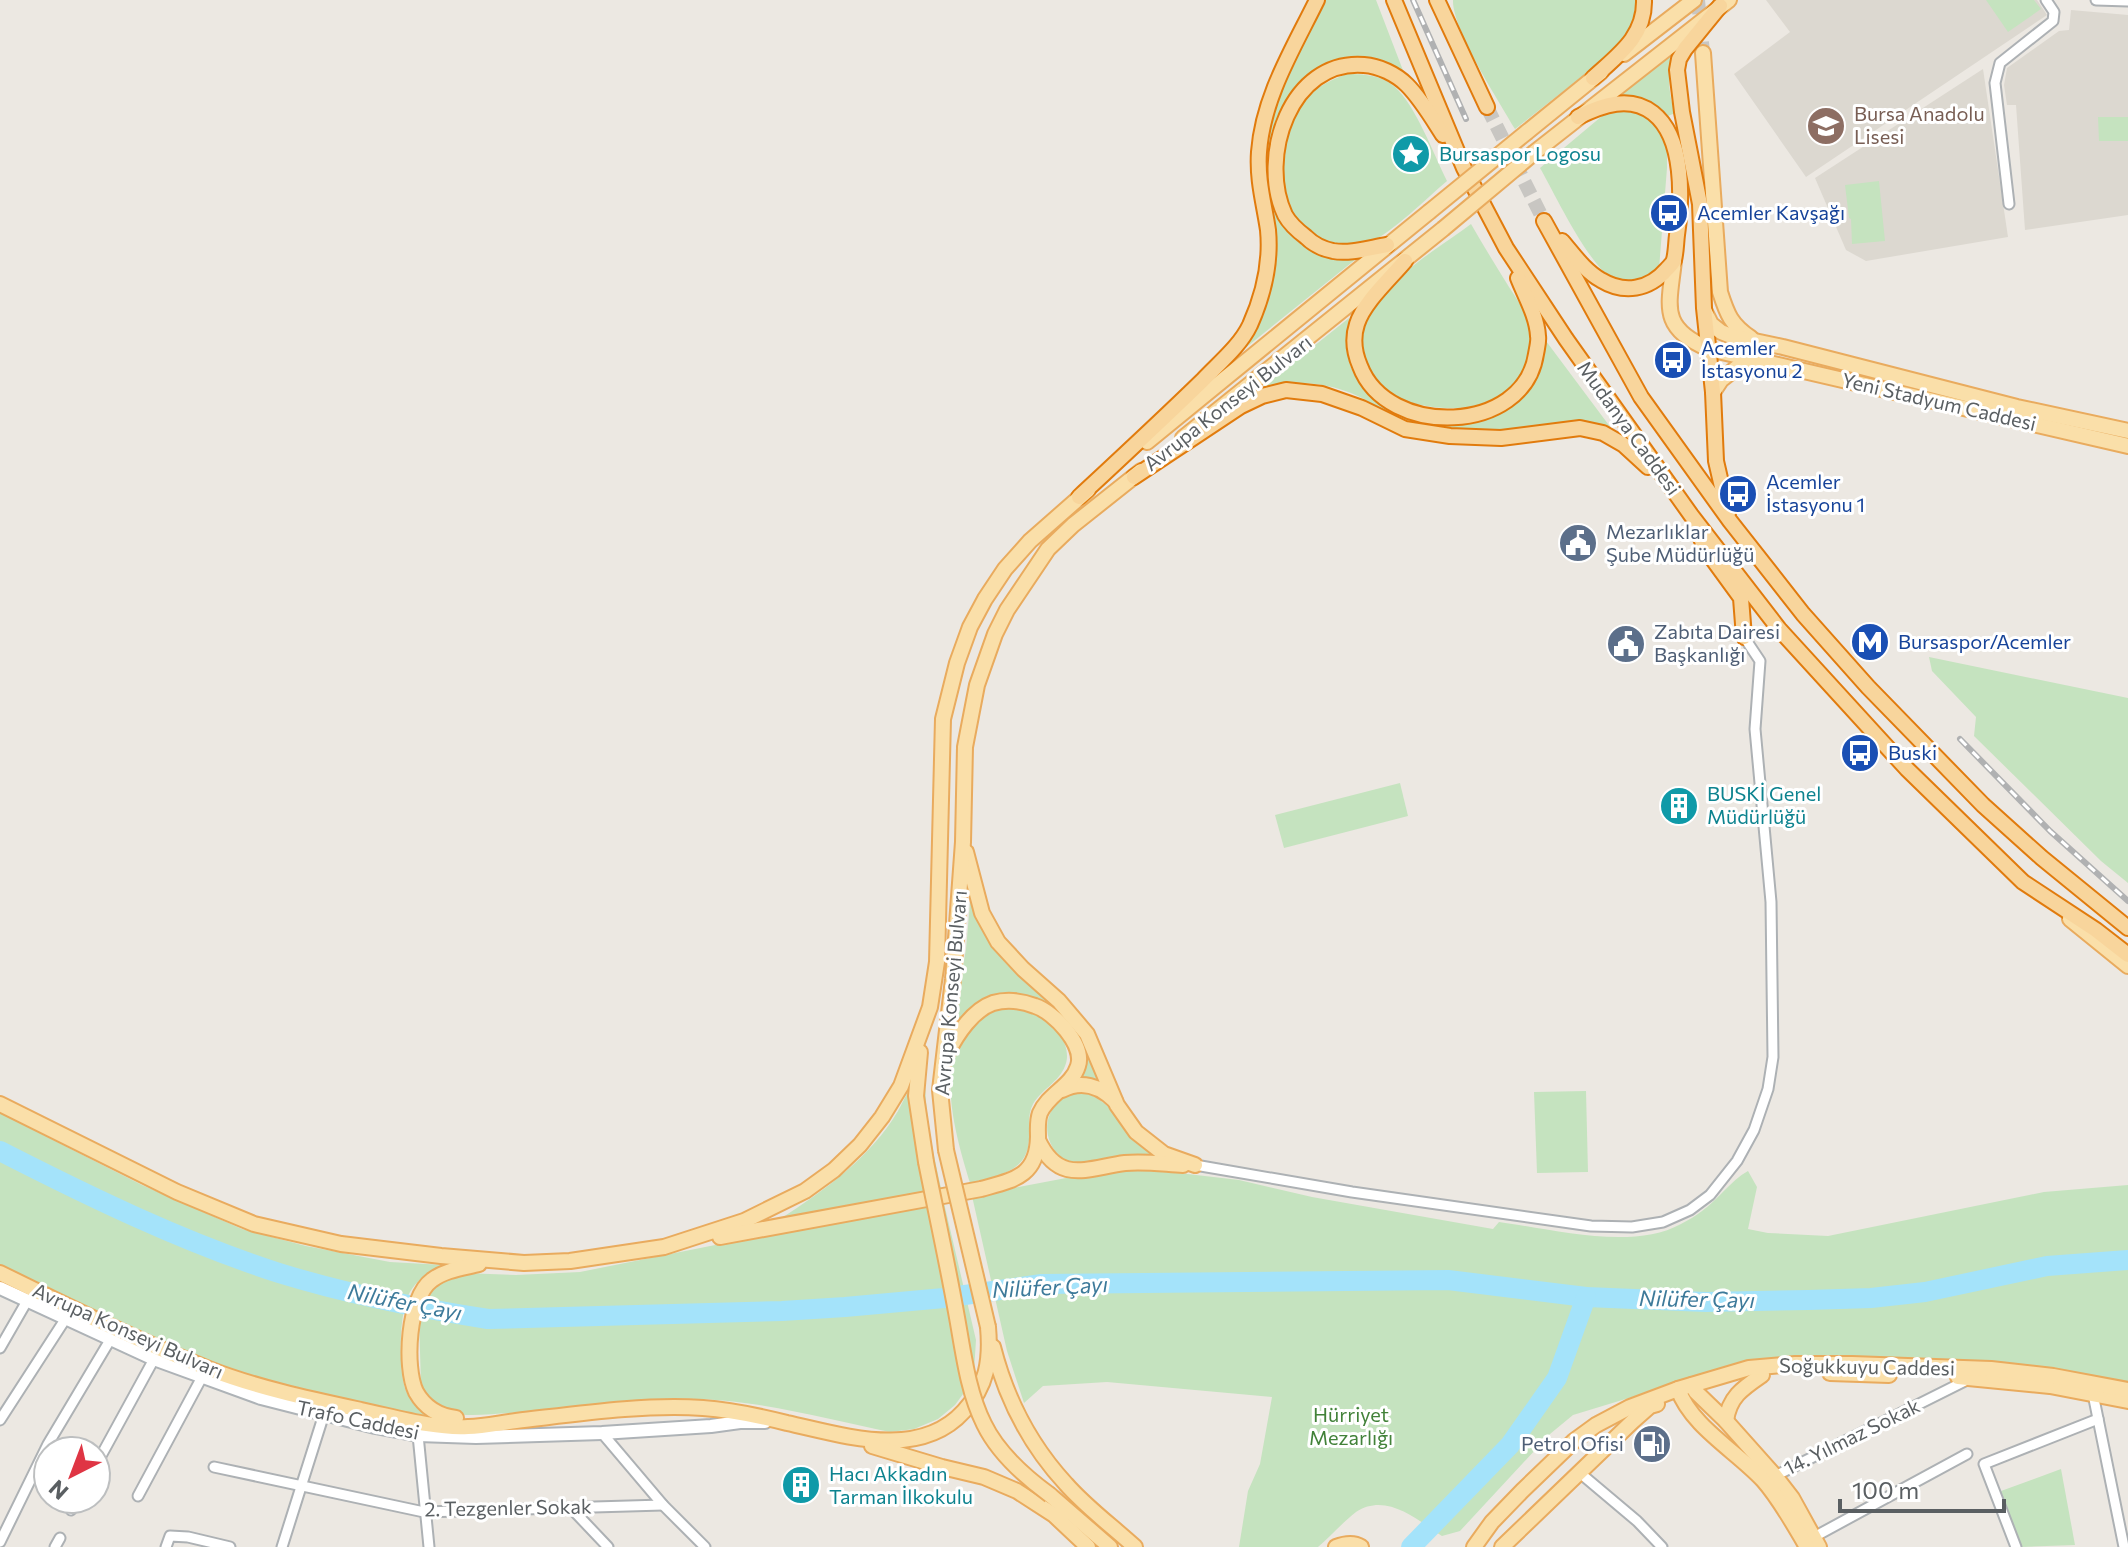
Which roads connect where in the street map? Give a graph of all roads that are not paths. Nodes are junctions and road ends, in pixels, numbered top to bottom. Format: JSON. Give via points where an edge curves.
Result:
{"nodes":[{"id":1,"x":1317,"y":0,"type":"edge"},
{"id":2,"x":1394,"y":0,"type":"edge"},
{"id":3,"x":1437,"y":0,"type":"edge"},
{"id":4,"x":1446,"y":0,"type":"edge"},
{"id":5,"x":1644,"y":0,"type":"edge"},
{"id":6,"x":1694,"y":0,"type":"edge"},
{"id":7,"x":2046,"y":0,"type":"edge"},
{"id":8,"x":2096,"y":0,"type":"edge"},
{"id":9,"x":2128,"y":1,"type":"edge"},
{"id":10,"x":1724,"y":3,"type":"edge"},
{"id":11,"x":1703,"y":53,"type":"tunnel mouth"},
{"id":12,"x":1469,"y":67,"type":"junction"},
{"id":13,"x":1593,"y":78,"type":"junction"},
{"id":14,"x":1487,"y":107,"type":"tunnel mouth"},
{"id":15,"x":1578,"y":117,"type":"junction"},
{"id":16,"x":1464,"y":168,"type":"junction"},
{"id":17,"x":2009,"y":204,"type":"dead end"},
{"id":18,"x":1387,"y":245,"type":"junction"},
{"id":19,"x":1506,"y":248,"type":"junction"},
{"id":20,"x":1405,"y":261,"type":"junction"},
{"id":21,"x":1674,"y":261,"type":"junction"},
{"id":22,"x":1705,"y":312,"type":"junction"},
{"id":23,"x":1754,"y":340,"type":"junction"},
{"id":24,"x":1709,"y":349,"type":"junction"},
{"id":25,"x":1749,"y":358,"type":"junction"},
{"id":26,"x":1713,"y":392,"type":"junction"},
{"id":27,"x":2128,"y":431,"type":"edge"},
{"id":28,"x":2128,"y":446,"type":"edge"},
{"id":29,"x":1134,"y":477,"type":"junction"},
{"id":30,"x":1079,"y":497,"type":"junction"},
{"id":31,"x":1691,"y":514,"type":"junction"},
{"id":32,"x":1730,"y":521,"type":"junction"},
{"id":33,"x":1744,"y":637,"type":"joint"},
{"id":34,"x":963,"y":842,"type":"junction"},
{"id":35,"x":2023,"y":882,"type":"junction"},
{"id":36,"x":2128,"y":928,"type":"edge"},
{"id":37,"x":2128,"y":955,"type":"edge"},
{"id":38,"x":2128,"y":966,"type":"edge"},
{"id":39,"x":921,"y":1031,"type":"junction"},
{"id":40,"x":942,"y":1065,"type":"junction"},
{"id":41,"x":1051,"y":1097,"type":"junction"},
{"id":42,"x":0,"y":1104,"type":"edge"},
{"id":43,"x":1117,"y":1105,"type":"junction"},
{"id":44,"x":1038,"y":1140,"type":"junction"},
{"id":45,"x":1195,"y":1165,"type":"junction"},
{"id":46,"x":664,"y":1247,"type":"junction"},
{"id":47,"x":490,"y":1261,"type":"junction"},
{"id":48,"x":0,"y":1273,"type":"edge"},
{"id":49,"x":0,"y":1288,"type":"edge"},
{"id":50,"x":27,"y":1301,"type":"junction"},
{"id":51,"x":66,"y":1318,"type":"junction"},
{"id":52,"x":988,"y":1327,"type":"junction"},
{"id":53,"x":110,"y":1340,"type":"junction"},
{"id":54,"x":0,"y":1348,"type":"edge"},
{"id":55,"x":154,"y":1359,"type":"junction"},
{"id":56,"x":1762,"y":1375,"type":"junction"},
{"id":57,"x":202,"y":1377,"type":"junction"},
{"id":58,"x":1973,"y":1378,"type":"junction"},
{"id":59,"x":2128,"y":1390,"type":"edge"},
{"id":60,"x":1686,"y":1391,"type":"junction"},
{"id":61,"x":2093,"y":1394,"type":"junction"},
{"id":62,"x":2128,"y":1401,"type":"edge"},
{"id":63,"x":324,"y":1414,"type":"junction"},
{"id":64,"x":2098,"y":1419,"type":"junction"},
{"id":65,"x":0,"y":1420,"type":"edge"},
{"id":66,"x":516,"y":1421,"type":"junction"},
{"id":67,"x":1726,"y":1421,"type":"junction"},
{"id":68,"x":786,"y":1423,"type":"junction"},
{"id":69,"x":602,"y":1433,"type":"junction"},
{"id":70,"x":418,"y":1435,"type":"junction"},
{"id":71,"x":838,"y":1435,"type":"junction"},
{"id":72,"x":112,"y":1436,"type":"edge"},
{"id":73,"x":1967,"y":1454,"type":"dead end"},
{"id":74,"x":214,"y":1467,"type":"dead end"},
{"id":75,"x":1580,"y":1473,"type":"junction"},
{"id":76,"x":1775,"y":1476,"type":"junction"},
{"id":77,"x":301,"y":1486,"type":"junction"},
{"id":78,"x":138,"y":1496,"type":"dead end"},
{"id":79,"x":663,"y":1505,"type":"junction"},
{"id":80,"x":571,"y":1508,"type":"junction"},
{"id":81,"x":424,"y":1512,"type":"junction"},
{"id":82,"x":0,"y":1542,"type":"edge"},
{"id":83,"x":188,"y":1542,"type":"edge"},
{"id":84,"x":1814,"y":1544,"type":"edge"},
{"id":85,"x":166,"y":1547,"type":"edge"},
{"id":86,"x":230,"y":1547,"type":"edge"},
{"id":87,"x":282,"y":1547,"type":"edge"},
{"id":88,"x":429,"y":1547,"type":"edge"},
{"id":89,"x":608,"y":1547,"type":"edge"},
{"id":90,"x":705,"y":1547,"type":"edge"},
{"id":91,"x":1088,"y":1547,"type":"edge"},
{"id":92,"x":1110,"y":1547,"type":"edge"},
{"id":93,"x":1135,"y":1547,"type":"edge"},
{"id":94,"x":1336,"y":1547,"type":"edge"},
{"id":95,"x":1361,"y":1547,"type":"edge"},
{"id":96,"x":1474,"y":1547,"type":"edge"},
{"id":97,"x":1502,"y":1547,"type":"edge"},
{"id":98,"x":1662,"y":1547,"type":"edge"},
{"id":99,"x":2016,"y":1547,"type":"edge"},
{"id":100,"x":2124,"y":1547,"type":"edge"}],
"edges":[{"from":1,"to":30,"type":"highway","via":[[1270,98],[1263,126],[1260,190],[1268,257],[1250,326],[1228,354]]},
{"from":2,"to":16,"type":"highway","name":"Mudanya Caddesi"},
{"from":3,"to":12,"type":"highway"},
{"from":4,"to":12,"type":"highway"},
{"from":5,"to":13,"type":"highway","via":[[1639,31]]},
{"from":6,"to":13,"type":"main road","name":"Avrupa Konseyi Bulvarı"},
{"from":7,"to":17,"type":"street","via":[[2053,21],[2000,63],[1996,73]]},
{"from":8,"to":9,"type":"street"},
{"from":10,"to":15,"type":"main road","name":"Avrupa Konseyi Bulvarı"},
{"from":10,"to":22,"type":"highway","via":[[1685,49],[1677,70],[1700,204]]},
{"from":11,"to":23,"type":"main road","via":[[1720,292],[1728,315]]},
{"from":12,"to":14,"type":"highway"},
{"from":13,"to":18,"type":"main road","name":"Avrupa Konseyi Bulvarı","bridge":true},
{"from":15,"to":20,"type":"main road","name":"Avrupa Konseyi Bulvarı","bridge":true},
{"from":15,"to":21,"type":"highway","via":[[1601,106],[1627,103],[1651,112],[1667,130],[1680,181]]},
{"from":16,"to":18,"type":"highway","via":[[1406,84],[1390,73],[1351,64],[1331,69],[1300,92],[1283,127],[1275,173],[1287,218],[1313,243],[1329,250],[1346,253]]},
{"from":16,"to":19,"type":"highway","name":"Mudanya Caddesi"},
{"from":18,"to":30,"type":"main road","name":"Avrupa Konseyi Bulvarı"},
{"from":19,"to":20,"type":"highway","via":[[1539,337],[1534,366],[1516,394],[1467,416],[1403,408],[1373,389],[1363,374],[1353,343],[1356,325]]},
{"from":19,"to":31,"type":"highway","name":"Mudanya Caddesi"},
{"from":20,"to":29,"type":"main road","name":"Avrupa Konseyi Bulvarı"},
{"from":21,"to":24,"type":"main road","via":[[1668,309],[1682,333]]},
{"from":21,"to":32,"type":"highway","name":"Mudanya Caddesi","via":[[1650,285],[1614,287],[1583,265],[1544,221],[1641,397]]},
{"from":22,"to":23,"type":"main road","name":"Yeni Stadyum Caddesi","via":[[1721,332]]},
{"from":22,"to":24,"type":"highway"},
{"from":23,"to":27,"type":"main road","name":"Yeni Stadyum Caddesi"},
{"from":24,"to":25,"type":"main road","name":"Yeni Stadyum Caddesi"},
{"from":24,"to":26,"type":"highway"},
{"from":25,"to":26,"type":"main road"},
{"from":25,"to":28,"type":"main road","name":"Yeni Stadyum Caddesi"},
{"from":26,"to":32,"type":"highway","via":[[1716,461]]},
{"from":29,"to":31,"type":"highway","via":[[1241,406],[1286,390],[1322,394],[1405,429],[1450,436],[1501,438],[1580,428],[1603,433],[1637,456]]},
{"from":29,"to":34,"type":"main road","name":"Avrupa Konseyi Bulvarı","via":[[1048,549],[995,634],[977,685],[965,747]]},
{"from":30,"to":39,"type":"main road","name":"Avrupa Konseyi Bulvarı","via":[[1005,569],[970,627],[957,663],[943,719],[937,962]]},
{"from":31,"to":33,"type":"highway","via":[[1706,550],[1741,598]]},
{"from":31,"to":35,"type":"highway","name":"Mudanya Caddesi","via":[[1779,629],[1842,700]]},
{"from":32,"to":36,"type":"highway","name":"Mudanya Caddesi","via":[[1829,646],[1925,746],[2018,837]]},
{"from":33,"to":45,"type":"street","via":[[1760,661],[1755,729],[1771,902],[1773,1057],[1754,1130],[1710,1195],[1663,1222],[1591,1226]]},
{"from":34,"to":40,"type":"main road","name":"Avrupa Konseyi Bulvarı"},
{"from":34,"to":43,"type":"main road","via":[[982,913],[998,942],[1087,1034]]},
{"from":35,"to":37,"type":"highway","name":"Mudanya Caddesi"},
{"from":35,"to":38,"type":"main road"},
{"from":39,"to":46,"type":"main road","name":"Avrupa Konseyi Bulvarı","via":[[895,1096],[860,1145],[834,1170],[765,1212]]},
{"from":39,"to":92,"type":"main road","bridge":true,"via":[[916,1096],[926,1162],[969,1383],[984,1425],[1029,1480]]},
{"from":40,"to":41,"type":"main road","via":[[956,1037],[991,1004],[1015,1001],[1038,1006],[1059,1022],[1077,1047],[1079,1064],[1073,1076]]},
{"from":40,"to":52,"type":"main road","name":"Avrupa Konseyi Bulvarı","bridge":true,"via":[[946,1150]]},
{"from":41,"to":43,"type":"main road","via":[[1082,1084],[1100,1090]]},
{"from":41,"to":44,"type":"main road","via":[[1039,1114]]},
{"from":42,"to":47,"type":"main road","name":"Avrupa Konseyi Bulvarı","via":[[254,1224],[341,1244]]},
{"from":43,"to":45,"type":"main road","via":[[1136,1132],[1164,1154]]},
{"from":44,"to":45,"type":"main road","via":[[1053,1162],[1069,1171],[1135,1163]]},
{"from":44,"to":46,"type":"main road","via":[[1027,1171],[981,1189]]},
{"from":46,"to":47,"type":"main road","name":"Avrupa Konseyi Bulvarı","via":[[570,1261]]},
{"from":47,"to":66,"type":"main road","via":[[446,1272],[418,1297],[411,1320],[411,1379],[426,1406],[442,1416]]},
{"from":48,"to":66,"type":"main road","name":"Avrupa Konseyi Bulvarı","via":[[165,1351],[297,1396],[467,1428]]},
{"from":49,"to":50,"type":"main road","name":"Trafo Caddesi"},
{"from":50,"to":51,"type":"main road","name":"Trafo Caddesi"},
{"from":50,"to":54,"type":"street"},
{"from":51,"to":53,"type":"main road","name":"Trafo Caddesi"},
{"from":51,"to":65,"type":"street"},
{"from":52,"to":71,"type":"main road","name":"Avrupa Konseyi Bulvarı","via":[[990,1354],[982,1383],[954,1423],[908,1440]]},
{"from":52,"to":93,"type":"main road","via":[[1008,1394],[1033,1442],[1067,1486]]},
{"from":53,"to":55,"type":"main road","name":"Trafo Caddesi"},
{"from":53,"to":82,"type":"street","via":[[48,1444]]},
{"from":55,"to":57,"type":"main road","name":"Trafo Caddesi"},
{"from":55,"to":72,"type":"street"},
{"from":56,"to":58,"type":"main road","name":"Soğukkuyu Caddesi"},
{"from":56,"to":60,"type":"main road","name":"Soğukkuyu Caddesi"},
{"from":56,"to":67,"type":"main road","via":[[1733,1398]]},
{"from":57,"to":63,"type":"main road","name":"Trafo Caddesi"},
{"from":57,"to":78,"type":"street"},
{"from":58,"to":61,"type":"main road","name":"Soğukkuyu Caddesi"},
{"from":58,"to":76,"type":"street","name":"14. Yılmaz Sokak"},
{"from":59,"to":60,"type":"main road","name":"Soğukkuyu Caddesi","via":[[1991,1369],[1795,1364],[1749,1368]]},
{"from":60,"to":67,"type":"main road"},
{"from":60,"to":75,"type":"main road","name":"Soğukkuyu Caddesi","via":[[1650,1406]]},
{"from":60,"to":84,"type":"main road","via":[[1685,1405],[1764,1480]]},
{"from":60,"to":96,"type":"main road","name":"Soğukkuyu Caddesi","via":[[1630,1407],[1574,1441],[1492,1522]]},
{"from":61,"to":62,"type":"main road","name":"Soğukkuyu Caddesi"},
{"from":61,"to":64,"type":"street"},
{"from":63,"to":70,"type":"main road","name":"Trafo Caddesi"},
{"from":63,"to":77,"type":"street"},
{"from":64,"to":99,"type":"street","via":[[1984,1464]]},
{"from":64,"to":100,"type":"street"},
{"from":66,"to":68,"type":"main road","name":"Avrupa Konseyi Bulvarı","via":[[701,1408]]},
{"from":67,"to":76,"type":"main road"},
{"from":68,"to":69,"type":"main road","name":"Trafo Caddesi"},
{"from":68,"to":71,"type":"main road","name":"Avrupa Konseyi Bulvarı"},
{"from":69,"to":70,"type":"main road","name":"Trafo Caddesi"},
{"from":69,"to":79,"type":"street"},
{"from":70,"to":81,"type":"street"},
{"from":71,"to":91,"type":"main road","via":[[1017,1491],[1054,1515]]},
{"from":73,"to":84,"type":"street"},
{"from":74,"to":77,"type":"street","name":"2. Tezgenler Sokak"},
{"from":75,"to":97,"type":"main road","name":"Soğukkuyu Caddesi"},
{"from":75,"to":98,"type":"street"},
{"from":76,"to":84,"type":"main road"},
{"from":77,"to":81,"type":"street","name":"2. Tezgenler Sokak"},
{"from":77,"to":87,"type":"street"},
{"from":79,"to":80,"type":"street","name":"2. Tezgenler Sokak"},
{"from":79,"to":90,"type":"street"},
{"from":80,"to":81,"type":"street","name":"2. Tezgenler Sokak"},
{"from":80,"to":89,"type":"street"},
{"from":81,"to":88,"type":"street"},
{"from":83,"to":85,"type":"street","via":[[170,1536]]},
{"from":83,"to":86,"type":"street"},
{"from":94,"to":95,"type":"main road"}]}
